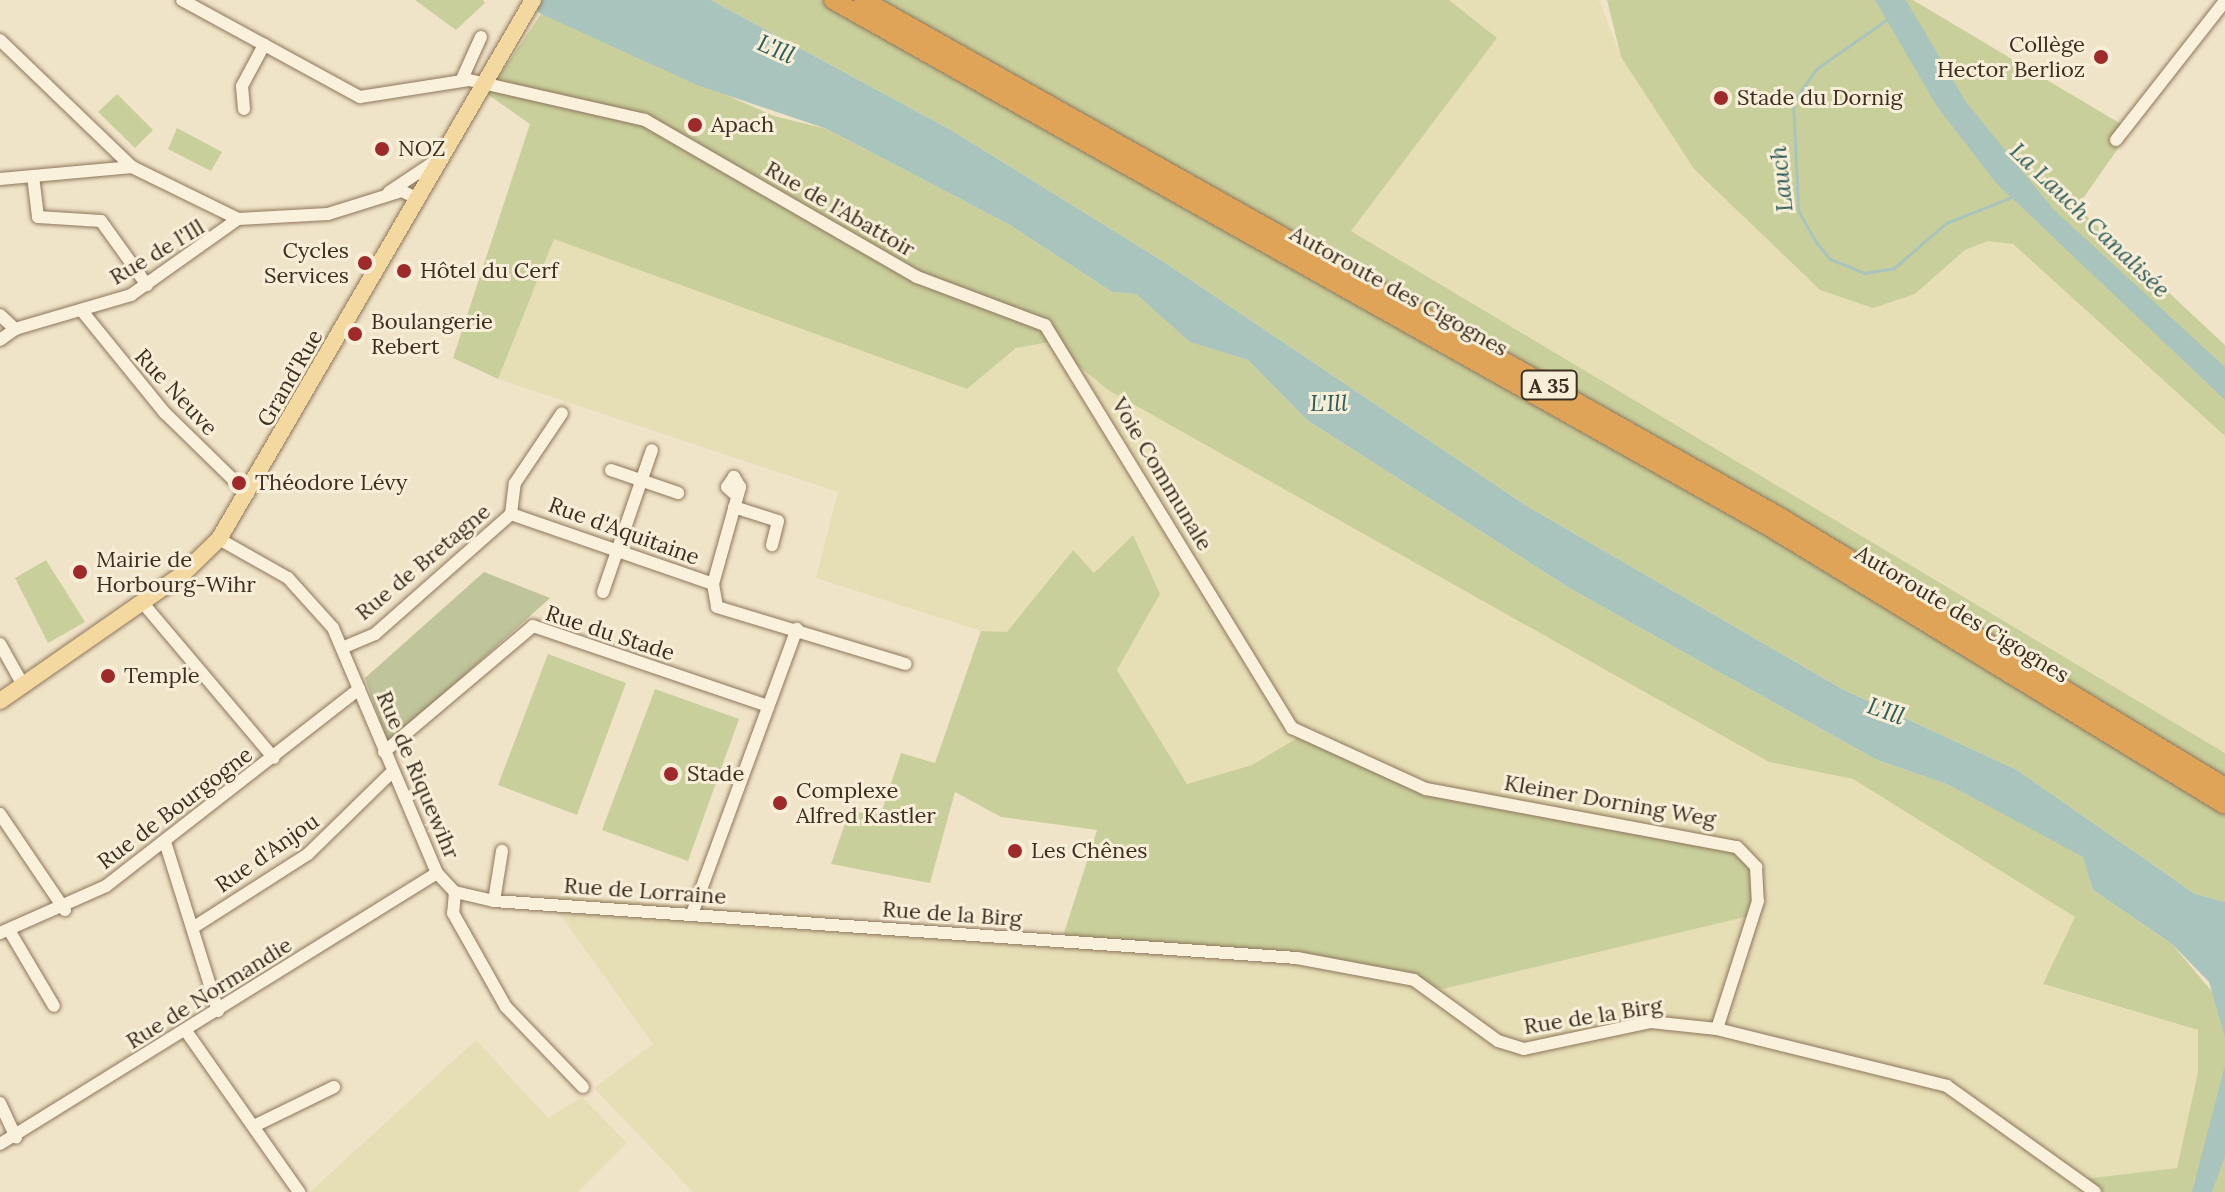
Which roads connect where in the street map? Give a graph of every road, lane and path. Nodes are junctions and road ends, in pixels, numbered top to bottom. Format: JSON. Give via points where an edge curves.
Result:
{"nodes":[{"id":1,"x":182,"y":0,"type":"edge"},
{"id":2,"x":533,"y":0,"type":"edge"},
{"id":3,"x":833,"y":0,"type":"edge"},
{"id":4,"x":863,"y":0,"type":"edge"},
{"id":5,"x":2225,"y":1,"type":"edge"},
{"id":6,"x":481,"y":37,"type":"dead end"},
{"id":7,"x":0,"y":40,"type":"edge"},
{"id":8,"x":264,"y":45,"type":"junction"},
{"id":9,"x":462,"y":79,"type":"junction"},
{"id":10,"x":482,"y":86,"type":"junction"},
{"id":11,"x":244,"y":109,"type":"dead end"},
{"id":12,"x":2116,"y":140,"type":"dead end"},
{"id":13,"x":109,"y":142,"type":"junction"},
{"id":14,"x":443,"y":156,"type":"junction"},
{"id":15,"x":105,"y":167,"type":"junction"},
{"id":16,"x":132,"y":167,"type":"junction"},
{"id":17,"x":33,"y":176,"type":"junction"},
{"id":18,"x":0,"y":179,"type":"edge"},
{"id":19,"x":392,"y":190,"type":"junction"},
{"id":20,"x":421,"y":194,"type":"junction"},
{"id":21,"x":238,"y":219,"type":"junction"},
{"id":22,"x":147,"y":285,"type":"junction"},
{"id":23,"x":956,"y":288,"type":"joint"},
{"id":24,"x":82,"y":311,"type":"junction"},
{"id":25,"x":0,"y":315,"type":"edge"},
{"id":26,"x":15,"y":329,"type":"junction"},
{"id":27,"x":0,"y":340,"type":"edge"},
{"id":28,"x":562,"y":413,"type":"dead end"},
{"id":29,"x":652,"y":450,"type":"dead end"},
{"id":30,"x":611,"y":470,"type":"dead end"},
{"id":31,"x":644,"y":482,"type":"junction"},
{"id":32,"x":678,"y":493,"type":"dead end"},
{"id":33,"x":248,"y":494,"type":"junction"},
{"id":34,"x":511,"y":514,"type":"junction"},
{"id":35,"x":219,"y":539,"type":"junction"},
{"id":36,"x":772,"y":545,"type":"dead end"},
{"id":37,"x":619,"y":550,"type":"junction"},
{"id":38,"x":713,"y":584,"type":"junction"},
{"id":39,"x":603,"y":592,"type":"dead end"},
{"id":40,"x":142,"y":602,"type":"junction"},
{"id":41,"x":797,"y":629,"type":"junction"},
{"id":42,"x":0,"y":644,"type":"edge"},
{"id":43,"x":342,"y":648,"type":"junction"},
{"id":44,"x":906,"y":664,"type":"dead end"},
{"id":45,"x":6,"y":665,"type":"edge"},
{"id":46,"x":23,"y":685,"type":"junction"},
{"id":47,"x":359,"y":689,"type":"junction"},
{"id":48,"x":0,"y":701,"type":"edge"},
{"id":49,"x":768,"y":706,"type":"junction"},
{"id":50,"x":1292,"y":728,"type":"joint"},
{"id":51,"x":384,"y":752,"type":"junction"},
{"id":52,"x":274,"y":758,"type":"junction"},
{"id":53,"x":392,"y":772,"type":"junction"},
{"id":54,"x":2225,"y":787,"type":"edge"},
{"id":55,"x":2225,"y":805,"type":"edge"},
{"id":56,"x":0,"y":814,"type":"edge"},
{"id":57,"x":166,"y":845,"type":"junction"},
{"id":58,"x":502,"y":851,"type":"dead end"},
{"id":59,"x":437,"y":873,"type":"junction"},
{"id":60,"x":455,"y":892,"type":"junction"},
{"id":61,"x":494,"y":901,"type":"junction"},
{"id":62,"x":65,"y":910,"type":"junction"},
{"id":63,"x":692,"y":914,"type":"junction"},
{"id":64,"x":792,"y":922,"type":"joint"},
{"id":65,"x":194,"y":927,"type":"junction"},
{"id":66,"x":4,"y":931,"type":"edge"},
{"id":67,"x":54,"y":1006,"type":"dead end"},
{"id":68,"x":218,"y":1011,"type":"junction"},
{"id":69,"x":1717,"y":1029,"type":"junction"},
{"id":70,"x":186,"y":1031,"type":"junction"},
{"id":71,"x":334,"y":1087,"type":"dead end"},
{"id":72,"x":583,"y":1087,"type":"dead end"},
{"id":73,"x":0,"y":1103,"type":"edge"},
{"id":74,"x":254,"y":1126,"type":"junction"},
{"id":75,"x":16,"y":1137,"type":"junction"},
{"id":76,"x":0,"y":1144,"type":"edge"},
{"id":77,"x":299,"y":1192,"type":"edge"},
{"id":78,"x":2095,"y":1192,"type":"edge"}],
"edges":[{"from":1,"to":8,"type":"street"},
{"from":2,"to":10,"type":"main road","name":"Grand'Rue"},
{"from":3,"to":55,"type":"highway","name":"Autoroute des Cigognes","number":"A 35","via":[[1768,526]]},
{"from":4,"to":54,"type":"highway","name":"Autoroute des Cigognes","number":"A 35","via":[[1775,514]]},
{"from":5,"to":12,"type":"street"},
{"from":6,"to":9,"type":"street"},
{"from":7,"to":13,"type":"street"},
{"from":8,"to":9,"type":"street","via":[[360,97]]},
{"from":8,"to":11,"type":"street","via":[[242,86]]},
{"from":9,"to":10,"type":"street","name":"Rue de l'Abattoir"},
{"from":10,"to":14,"type":"main road","name":"Grand'Rue"},
{"from":10,"to":23,"type":"street","name":"Rue de l'Abattoir","via":[[571,98],[645,120],[917,277]]},
{"from":13,"to":15,"type":"street"},
{"from":13,"to":16,"type":"street"},
{"from":14,"to":19,"type":"street"},
{"from":14,"to":20,"type":"main road","name":"Grand'Rue"},
{"from":15,"to":16,"type":"street"},
{"from":15,"to":17,"type":"street"},
{"from":16,"to":21,"type":"street"},
{"from":17,"to":18,"type":"street"},
{"from":17,"to":22,"type":"street","via":[[38,217],[101,221]]},
{"from":19,"to":20,"type":"street"},
{"from":19,"to":21,"type":"street","via":[[328,214]]},
{"from":20,"to":33,"type":"main road","name":"Grand'Rue"},
{"from":21,"to":22,"type":"street","name":"Rue de l'Ill"},
{"from":22,"to":24,"type":"street","name":"Rue de l'Ill"},
{"from":23,"to":50,"type":"street","name":"Voie Communale","via":[[1045,325],[1057,339]]},
{"from":24,"to":26,"type":"street","name":"Rue de l'Ill"},
{"from":24,"to":33,"type":"street","name":"Rue Neuve","via":[[165,413]]},
{"from":25,"to":26,"type":"street"},
{"from":26,"to":27,"type":"street","name":"Rue de l'Ill"},
{"from":28,"to":34,"type":"street","name":"Rue de Bretagne","via":[[515,483]]},
{"from":29,"to":31,"type":"street"},
{"from":30,"to":31,"type":"street"},
{"from":31,"to":32,"type":"street"},
{"from":31,"to":37,"type":"street"},
{"from":33,"to":35,"type":"main road","name":"Grand'Rue"},
{"from":34,"to":37,"type":"street","name":"Rue d'Aquitaine"},
{"from":34,"to":43,"type":"street","name":"Rue de Bretagne","via":[[375,634]]},
{"from":35,"to":40,"type":"main road","name":"Grand'Rue"},
{"from":35,"to":43,"type":"street","name":"Rue de Riquewihr","via":[[303,590]]},
{"from":36,"to":38,"type":"street","via":[[778,521],[736,501]]},
{"from":37,"to":38,"type":"street","name":"Rue d'Aquitaine"},
{"from":37,"to":39,"type":"street"},
{"from":38,"to":41,"type":"street","name":"Rue d'Aquitaine","via":[[717,607]]},
{"from":40,"to":46,"type":"main road","name":"Grand'Rue"},
{"from":40,"to":52,"type":"street"},
{"from":41,"to":44,"type":"street"},
{"from":41,"to":49,"type":"street"},
{"from":42,"to":45,"type":"street"},
{"from":43,"to":47,"type":"street","name":"Rue de Riquewihr"},
{"from":45,"to":46,"type":"street"},
{"from":46,"to":48,"type":"main road","name":"Grand'Rue"},
{"from":47,"to":51,"type":"street","name":"Rue de Riquewihr"},
{"from":47,"to":52,"type":"street","name":"Rue de Bourgogne"},
{"from":49,"to":51,"type":"street","name":"Rue du Stade","via":[[533,626]]},
{"from":49,"to":63,"type":"street"},
{"from":50,"to":69,"type":"street","name":"Kleiner Dorning Weg","via":[[1426,789],[1737,847],[1756,867],[1758,901]]},
{"from":51,"to":53,"type":"street","name":"Rue de Riquewihr"},
{"from":52,"to":57,"type":"street","name":"Rue de Bourgogne"},
{"from":53,"to":59,"type":"street","name":"Rue de Riquewihr"},
{"from":53,"to":65,"type":"street","name":"Rue d'Anjou","via":[[308,854]]},
{"from":56,"to":62,"type":"street"},
{"from":57,"to":62,"type":"street","name":"Rue de Bourgogne"},
{"from":57,"to":65,"type":"street"},
{"from":58,"to":61,"type":"street"},
{"from":59,"to":60,"type":"street","name":"Rue de Riquewihr"},
{"from":59,"to":68,"type":"street","name":"Rue de Normandie"},
{"from":60,"to":61,"type":"street","name":"Rue de Lorraine"},
{"from":60,"to":72,"type":"street","name":"Rue de Riquewihr","via":[[453,913],[506,1007]]},
{"from":61,"to":63,"type":"street","name":"Rue de Lorraine"},
{"from":62,"to":66,"type":"street","name":"Rue de Bourgogne"},
{"from":63,"to":64,"type":"street","name":"Rue de Lorraine"},
{"from":64,"to":69,"type":"street","name":"Rue de la Birg","via":[[1209,949],[1387,972],[1426,986],[1498,1041],[1524,1049],[1651,1022]]},
{"from":65,"to":68,"type":"street"},
{"from":66,"to":67,"type":"street"},
{"from":68,"to":70,"type":"street","name":"Rue de Normandie"},
{"from":69,"to":78,"type":"street","name":"Rue de la Birg","via":[[1947,1086]]},
{"from":70,"to":74,"type":"street"},
{"from":70,"to":75,"type":"street","name":"Rue de Normandie"},
{"from":71,"to":74,"type":"street"},
{"from":73,"to":75,"type":"street"},
{"from":74,"to":77,"type":"street"},
{"from":75,"to":76,"type":"street","name":"Rue de Normandie"}]}
